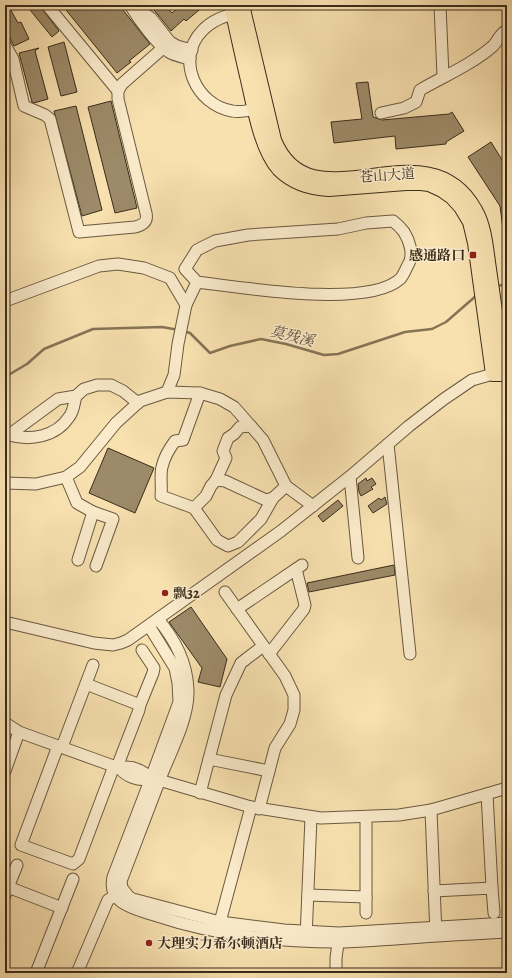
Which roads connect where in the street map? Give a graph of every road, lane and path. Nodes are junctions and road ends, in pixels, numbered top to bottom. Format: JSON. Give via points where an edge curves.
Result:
{"nodes":[{"id":1,"x":47,"y":5,"type":"edge"},
{"id":2,"x":131,"y":5,"type":"edge"},
{"id":3,"x":440,"y":5,"type":"edge"},
{"id":4,"x":237,"y":9,"type":"edge"},
{"id":5,"x":507,"y":30,"type":"edge"},
{"id":6,"x":5,"y":45,"type":"edge"},
{"id":7,"x":163,"y":48,"type":"junction"},
{"id":8,"x":191,"y":55,"type":"junction"},
{"id":9,"x":443,"y":76,"type":"junction"},
{"id":10,"x":118,"y":92,"type":"junction"},
{"id":11,"x":260,"y":108,"type":"junction"},
{"id":12,"x":381,"y":113,"type":"dead end"},
{"id":13,"x":185,"y":269,"type":"junction"},
{"id":14,"x":170,"y":278,"type":"junction"},
{"id":15,"x":197,"y":282,"type":"junction"},
{"id":16,"x":5,"y":301,"type":"edge"},
{"id":17,"x":186,"y":306,"type":"junction"},
{"id":18,"x":501,"y":374,"type":"edge"},
{"id":19,"x":167,"y":392,"type":"junction"},
{"id":20,"x":200,"y":393,"type":"junction"},
{"id":21,"x":76,"y":396,"type":"junction"},
{"id":22,"x":138,"y":404,"type":"junction"},
{"id":23,"x":251,"y":426,"type":"junction"},
{"id":24,"x":7,"y":436,"type":"edge"},
{"id":25,"x":388,"y":444,"type":"junction"},
{"id":26,"x":66,"y":477,"type":"junction"},
{"id":27,"x":350,"y":477,"type":"junction"},
{"id":28,"x":216,"y":480,"type":"junction"},
{"id":29,"x":5,"y":483,"type":"edge"},
{"id":30,"x":286,"y":486,"type":"junction"},
{"id":31,"x":273,"y":498,"type":"junction"},
{"id":32,"x":313,"y":506,"type":"junction"},
{"id":33,"x":194,"y":508,"type":"junction"},
{"id":34,"x":93,"y":512,"type":"junction"},
{"id":35,"x":358,"y":558,"type":"dead end"},
{"id":36,"x":78,"y":560,"type":"dead end"},
{"id":37,"x":96,"y":566,"type":"dead end"},
{"id":38,"x":225,"y":592,"type":"dead end"},
{"id":39,"x":237,"y":609,"type":"junction"},
{"id":40,"x":5,"y":622,"type":"edge"},
{"id":41,"x":153,"y":622,"type":"junction"},
{"id":42,"x":142,"y":650,"type":"dead end"},
{"id":43,"x":266,"y":650,"type":"junction"},
{"id":44,"x":410,"y":654,"type":"dead end"},
{"id":45,"x":93,"y":665,"type":"dead end"},
{"id":46,"x":86,"y":684,"type":"junction"},
{"id":47,"x":140,"y":705,"type":"junction"},
{"id":48,"x":5,"y":724,"type":"edge"},
{"id":49,"x":19,"y":732,"type":"junction"},
{"id":50,"x":60,"y":746,"type":"junction"},
{"id":51,"x":209,"y":759,"type":"junction"},
{"id":52,"x":117,"y":767,"type":"junction"},
{"id":53,"x":5,"y":771,"type":"edge"},
{"id":54,"x":269,"y":771,"type":"junction"},
{"id":55,"x":155,"y":779,"type":"junction"},
{"id":56,"x":507,"y":788,"type":"edge"},
{"id":57,"x":200,"y":793,"type":"junction"},
{"id":58,"x":487,"y":794,"type":"junction"},
{"id":59,"x":255,"y":808,"type":"junction"},
{"id":60,"x":431,"y":810,"type":"junction"},
{"id":61,"x":311,"y":817,"type":"junction"},
{"id":62,"x":366,"y":817,"type":"junction"},
{"id":63,"x":17,"y":865,"type":"dead end"},
{"id":64,"x":73,"y":879,"type":"dead end"},
{"id":65,"x":492,"y":888,"type":"junction"},
{"id":66,"x":434,"y":890,"type":"junction"},
{"id":67,"x":7,"y":891,"type":"edge"},
{"id":68,"x":119,"y":893,"type":"junction"},
{"id":69,"x":308,"y":895,"type":"junction"},
{"id":70,"x":366,"y":897,"type":"junction"},
{"id":71,"x":62,"y":908,"type":"junction"},
{"id":72,"x":366,"y":913,"type":"dead end"},
{"id":73,"x":494,"y":913,"type":"dead end"},
{"id":74,"x":220,"y":922,"type":"junction"},
{"id":75,"x":507,"y":923,"type":"edge"},
{"id":76,"x":436,"y":932,"type":"junction"},
{"id":77,"x":507,"y":932,"type":"edge"},
{"id":78,"x":306,"y":936,"type":"junction"},
{"id":79,"x":339,"y":938,"type":"junction"},
{"id":80,"x":36,"y":973,"type":"edge"},
{"id":81,"x":77,"y":973,"type":"edge"},
{"id":82,"x":336,"y":973,"type":"edge"}],
"edges":[{"from":1,"to":10,"type":"street"},
{"from":2,"to":7,"type":"street"},
{"from":2,"to":8,"type":"street","via":[[151,18],[174,44]]},
{"from":3,"to":9,"type":"street"},
{"from":4,"to":8,"type":"street","via":[[206,26],[197,37]]},
{"from":4,"to":11,"type":"main road","name":"苍山大道"},
{"from":5,"to":9,"type":"street","via":[[503,31],[494,45],[452,73]]},
{"from":6,"to":10,"type":"street","via":[[13,59],[24,106],[50,119],[79,232],[142,226],[146,220]]},
{"from":7,"to":8,"type":"street","via":[[175,55]]},
{"from":7,"to":10,"type":"street","via":[[122,84]]},
{"from":8,"to":11,"type":"street","via":[[192,77],[205,98],[219,107],[234,111]]},
{"from":9,"to":12,"type":"street","via":[[420,90],[416,102],[404,108]]},
{"from":11,"to":18,"type":"main road","name":"苍山大道","via":[[268,153],[278,168],[297,182],[316,189],[413,182],[429,184],[457,201],[468,216],[482,259]]},
{"from":13,"to":14,"type":"street"},
{"from":13,"to":15,"type":"street"},
{"from":13,"to":15,"type":"street","via":[[197,250],[215,241],[248,235],[338,229],[393,221],[404,231],[410,245],[411,260],[400,279],[384,288],[353,295],[292,293]]},
{"from":14,"to":16,"type":"street","via":[[144,268],[118,264],[99,266]]},
{"from":14,"to":17,"type":"street"},
{"from":15,"to":17,"type":"street"},
{"from":17,"to":19,"type":"street","via":[[174,375]]},
{"from":18,"to":25,"type":"street","via":[[477,378],[462,387]]},
{"from":19,"to":20,"type":"street"},
{"from":19,"to":22,"type":"street","via":[[140,401]]},
{"from":20,"to":23,"type":"street","via":[[208,394],[234,407]]},
{"from":20,"to":33,"type":"street","via":[[183,440],[174,441],[161,468],[161,496]]},
{"from":21,"to":22,"type":"street","via":[[97,385],[111,385]]},
{"from":21,"to":24,"type":"street","via":[[52,402]]},
{"from":21,"to":24,"type":"street","via":[[69,417],[60,427],[37,438]]},
{"from":22,"to":26,"type":"street","via":[[116,423],[80,467]]},
{"from":23,"to":28,"type":"street","via":[[240,427],[228,438],[222,451],[226,458]]},
{"from":23,"to":30,"type":"street","via":[[263,440]]},
{"from":25,"to":27,"type":"street"},
{"from":25,"to":44,"type":"street"},
{"from":26,"to":29,"type":"street","via":[[36,484]]},
{"from":26,"to":34,"type":"street","via":[[77,503]]},
{"from":27,"to":32,"type":"street"},
{"from":27,"to":35,"type":"street"},
{"from":28,"to":31,"type":"street","via":[[225,481],[266,500]]},
{"from":28,"to":33,"type":"street","via":[[206,496]]},
{"from":30,"to":31,"type":"street"},
{"from":30,"to":32,"type":"street"},
{"from":31,"to":33,"type":"street","via":[[261,519],[238,542],[228,546],[217,540]]},
{"from":32,"to":41,"type":"street"},
{"from":34,"to":36,"type":"street"},
{"from":34,"to":37,"type":"street","via":[[113,519]]},
{"from":38,"to":39,"type":"street"},
{"from":39,"to":43,"type":"street"},
{"from":39,"to":43,"type":"street","via":[[299,567],[304,609]]},
{"from":40,"to":41,"type":"street","via":[[105,645],[121,643]]},
{"from":41,"to":55,"type":"street","via":[[175,643],[178,677],[178,702]]},
{"from":42,"to":47,"type":"street","via":[[154,668]]},
{"from":43,"to":51,"type":"street","via":[[241,663],[237,670],[226,695]]},
{"from":43,"to":54,"type":"street","via":[[285,676],[294,695],[295,707],[290,724],[275,748]]},
{"from":45,"to":46,"type":"street"},
{"from":46,"to":47,"type":"street"},
{"from":46,"to":50,"type":"street"},
{"from":47,"to":52,"type":"street"},
{"from":48,"to":49,"type":"street"},
{"from":49,"to":50,"type":"street"},
{"from":49,"to":53,"type":"street"},
{"from":50,"to":52,"type":"street"},
{"from":50,"to":52,"type":"street","via":[[21,845],[56,858],[73,864],[79,860]]},
{"from":51,"to":54,"type":"street"},
{"from":51,"to":57,"type":"street"},
{"from":52,"to":55,"type":"street","via":[[138,769]]},
{"from":54,"to":59,"type":"street"},
{"from":55,"to":57,"type":"street"},
{"from":55,"to":68,"type":"street","via":[[113,877],[112,887]]},
{"from":56,"to":58,"type":"street"},
{"from":57,"to":59,"type":"street"},
{"from":58,"to":60,"type":"street"},
{"from":58,"to":65,"type":"street"},
{"from":59,"to":61,"type":"street"},
{"from":59,"to":74,"type":"street"},
{"from":60,"to":62,"type":"street"},
{"from":60,"to":66,"type":"street"},
{"from":61,"to":62,"type":"street"},
{"from":61,"to":69,"type":"street"},
{"from":62,"to":70,"type":"street"},
{"from":63,"to":67,"type":"street"},
{"from":64,"to":71,"type":"street"},
{"from":65,"to":66,"type":"street"},
{"from":65,"to":73,"type":"street"},
{"from":66,"to":76,"type":"street"},
{"from":67,"to":71,"type":"street"},
{"from":68,"to":74,"type":"street"},
{"from":68,"to":78,"type":"street","via":[[118,900],[130,907],[173,922],[244,936],[284,940]]},
{"from":68,"to":81,"type":"street","via":[[108,900]]},
{"from":69,"to":70,"type":"street"},
{"from":69,"to":78,"type":"street"},
{"from":70,"to":72,"type":"street"},
{"from":71,"to":80,"type":"street"},
{"from":74,"to":78,"type":"street","via":[[284,930]]},
{"from":75,"to":76,"type":"street"},
{"from":76,"to":77,"type":"street"},
{"from":76,"to":79,"type":"street"},
{"from":78,"to":79,"type":"street"},
{"from":79,"to":82,"type":"street"}]}
